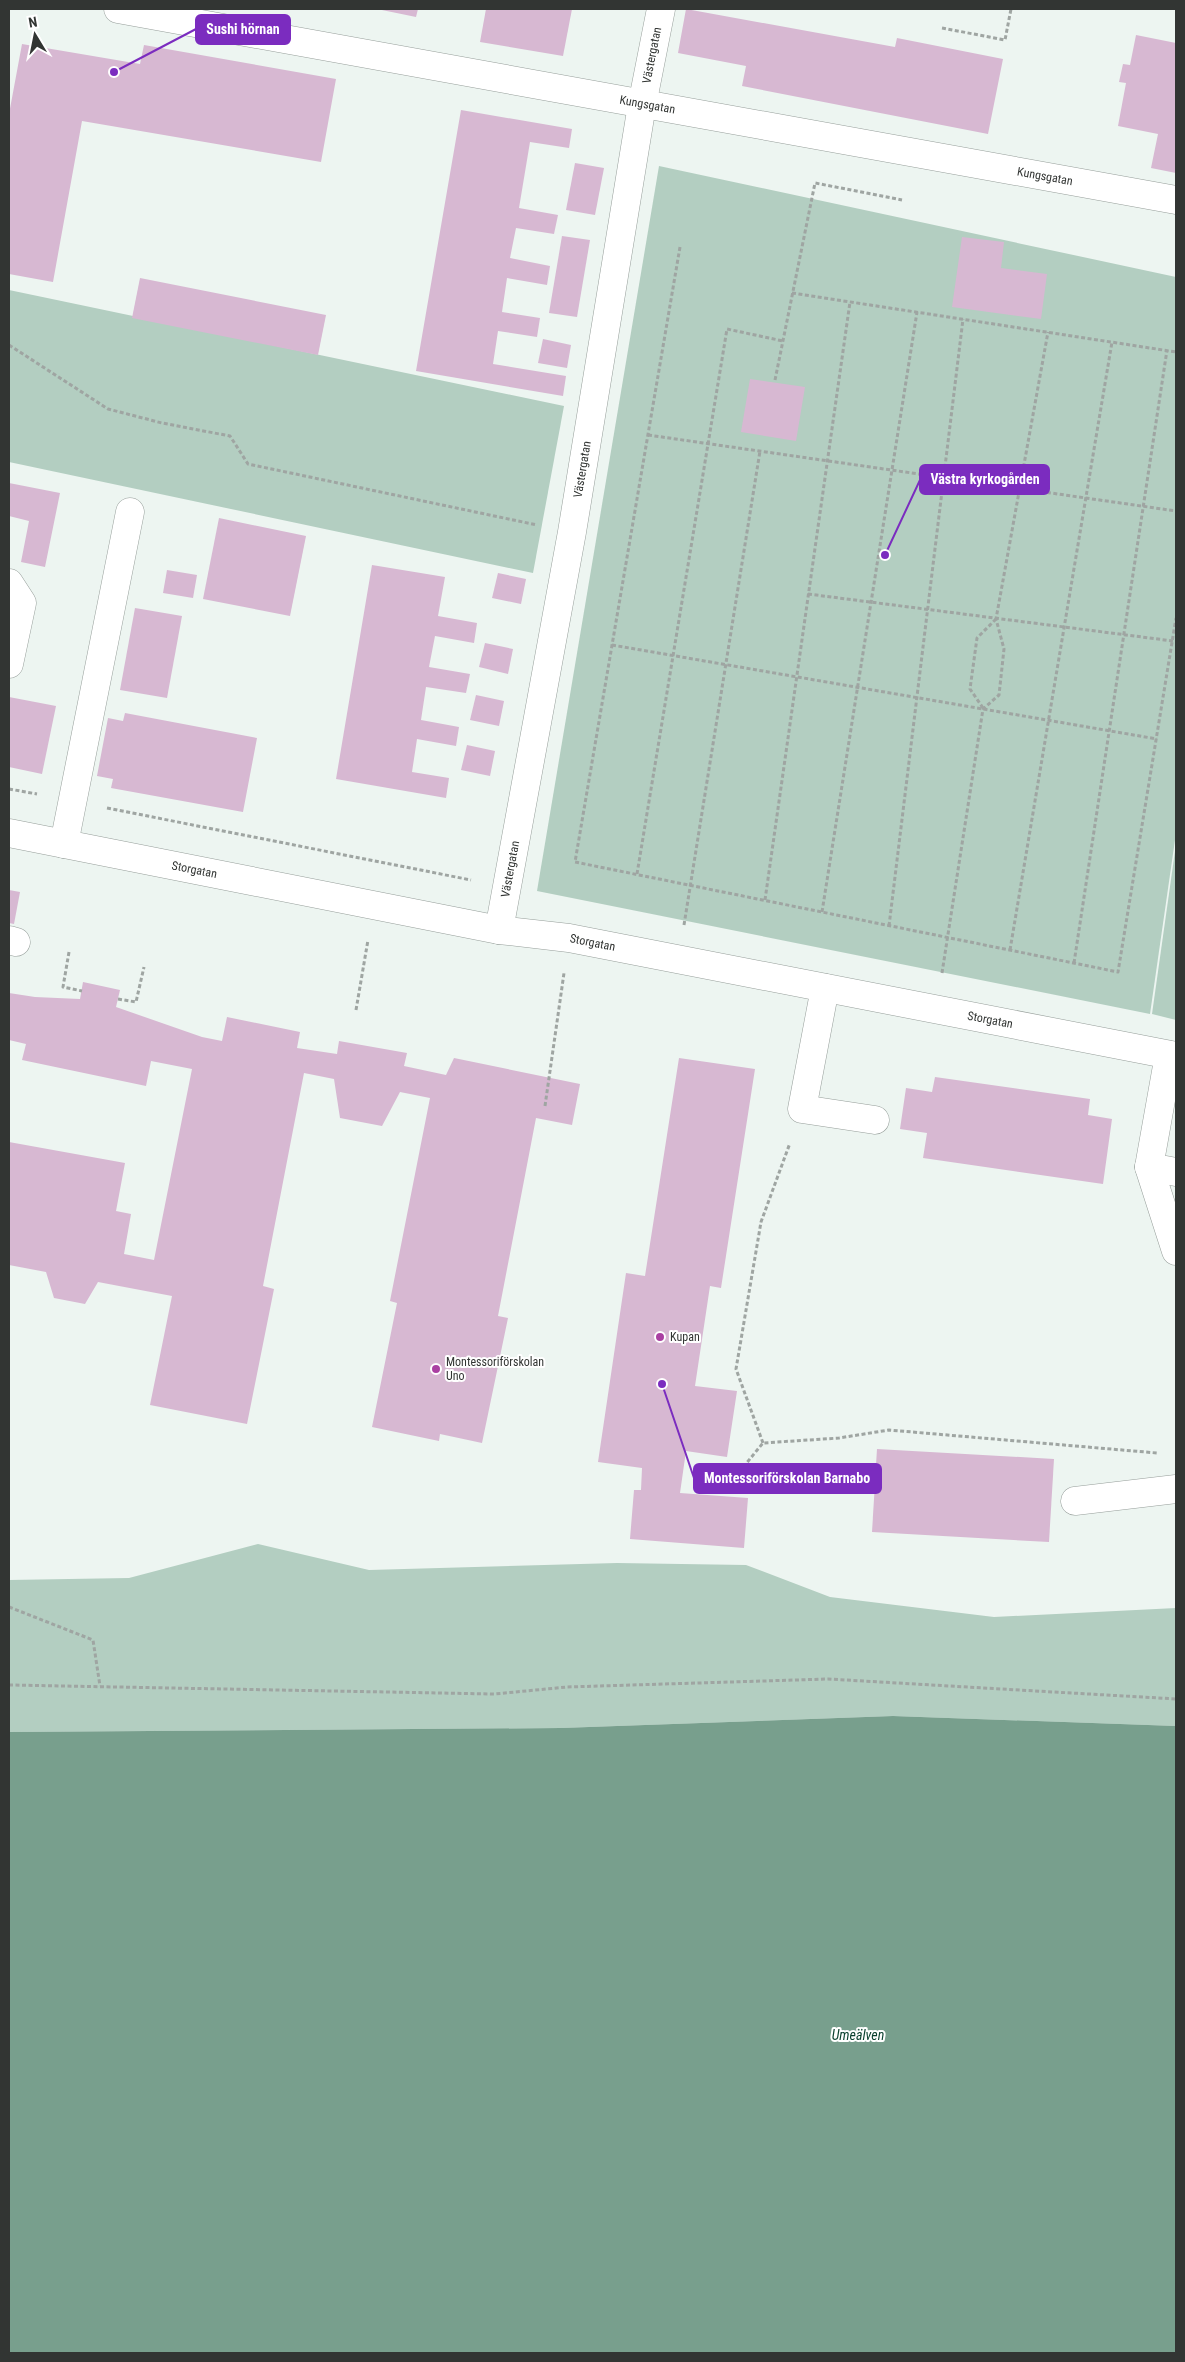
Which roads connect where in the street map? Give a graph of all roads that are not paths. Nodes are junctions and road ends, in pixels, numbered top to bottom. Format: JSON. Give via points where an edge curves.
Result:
{"nodes":[{"id":1,"x":118,"y":9,"type":"edge"},
{"id":2,"x":660,"y":9,"type":"edge"},
{"id":3,"x":642,"y":105,"type":"junction"},
{"id":4,"x":1176,"y":200,"type":"edge"},
{"id":5,"x":130,"y":512,"type":"dead end"},
{"id":6,"x":9,"y":583,"type":"edge"},
{"id":7,"x":9,"y":664,"type":"edge"},
{"id":8,"x":9,"y":833,"type":"edge"},
{"id":9,"x":64,"y":844,"type":"junction"},
{"id":10,"x":501,"y":917,"type":"junction"},
{"id":11,"x":825,"y":988,"type":"junction"},
{"id":12,"x":1172,"y":1056,"type":"edge"},
{"id":13,"x":875,"y":1120,"type":"dead end"},
{"id":14,"x":1149,"y":1167,"type":"junction"},
{"id":15,"x":1176,"y":1172,"type":"edge"},
{"id":16,"x":1176,"y":1250,"type":"edge"},
{"id":17,"x":1176,"y":1489,"type":"edge"},
{"id":18,"x":1074,"y":1501,"type":"dead end"}],
"edges":[{"from":1,"to":3,"type":"street","name":"Kungsgatan"},
{"from":2,"to":3,"type":"street","name":"Västergatan"},
{"from":3,"to":4,"type":"street","name":"Kungsgatan"},
{"from":3,"to":10,"type":"street","name":"Västergatan","via":[[572,532]]},
{"from":5,"to":9,"type":"street"},
{"from":6,"to":7,"type":"street","via":[[22,602]]},
{"from":8,"to":9,"type":"street","name":"Storgatan"},
{"from":9,"to":10,"type":"street","name":"Storgatan","via":[[374,905]]},
{"from":10,"to":11,"type":"street","name":"Storgatan","via":[[569,938]]},
{"from":11,"to":12,"type":"street","name":"Storgatan"},
{"from":11,"to":13,"type":"street","via":[[802,1109]]},
{"from":12,"to":14,"type":"street"},
{"from":14,"to":15,"type":"street"},
{"from":14,"to":16,"type":"street"},
{"from":17,"to":18,"type":"street"}]}
